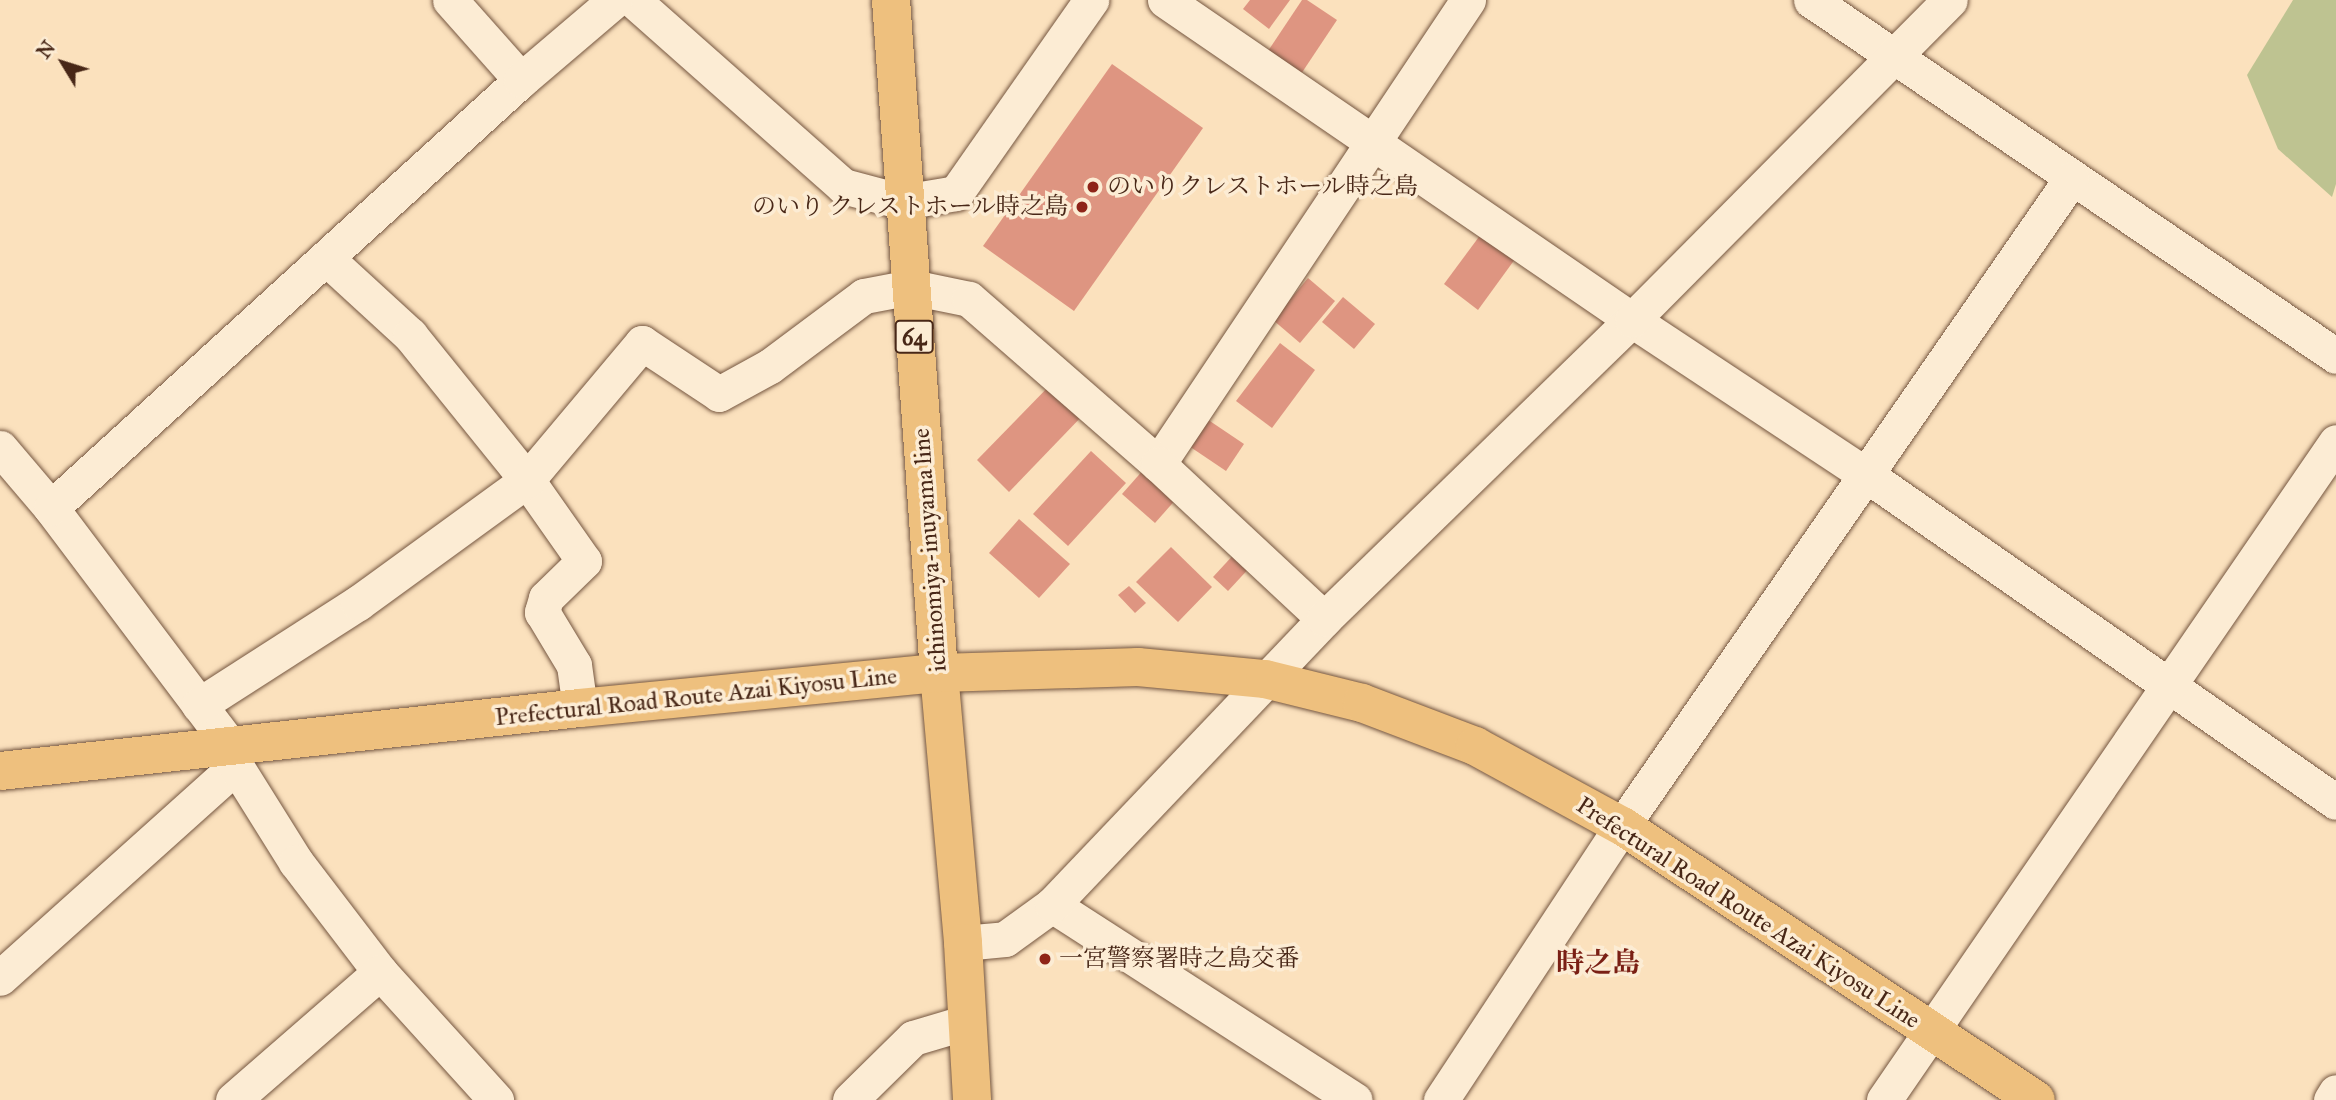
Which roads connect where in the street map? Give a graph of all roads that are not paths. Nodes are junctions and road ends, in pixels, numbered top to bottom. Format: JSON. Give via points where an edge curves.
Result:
{"nodes":[{"id":1,"x":450,"y":0,"type":"edge"},
{"id":2,"x":615,"y":0,"type":"edge"},
{"id":3,"x":633,"y":0,"type":"edge"},
{"id":4,"x":891,"y":0,"type":"edge"},
{"id":5,"x":1091,"y":0,"type":"edge"},
{"id":6,"x":1165,"y":0,"type":"edge"},
{"id":7,"x":1468,"y":0,"type":"edge"},
{"id":8,"x":1811,"y":0,"type":"edge"},
{"id":9,"x":1950,"y":0,"type":"edge"},
{"id":10,"x":1895,"y":57,"type":"junction"},
{"id":11,"x":521,"y":80,"type":"junction"},
{"id":12,"x":1374,"y":141,"type":"junction"},
{"id":13,"x":2071,"y":179,"type":"junction"},
{"id":14,"x":903,"y":202,"type":"junction"},
{"id":15,"x":326,"y":258,"type":"junction"},
{"id":16,"x":911,"y":287,"type":"junction"},
{"id":17,"x":1632,"y":320,"type":"junction"},
{"id":18,"x":2336,"y":356,"type":"edge"},
{"id":19,"x":2336,"y":442,"type":"edge"},
{"id":20,"x":0,"y":448,"type":"edge"},
{"id":21,"x":1158,"y":464,"type":"junction"},
{"id":22,"x":1868,"y":476,"type":"junction"},
{"id":23,"x":527,"y":480,"type":"junction"},
{"id":24,"x":51,"y":508,"type":"junction"},
{"id":25,"x":1324,"y":619,"type":"junction"},
{"id":26,"x":939,"y":673,"type":"junction"},
{"id":27,"x":1265,"y":679,"type":"junction"},
{"id":28,"x":2169,"y":686,"type":"junction"},
{"id":29,"x":199,"y":705,"type":"junction"},
{"id":30,"x":580,"y":708,"type":"junction"},
{"id":31,"x":233,"y":757,"type":"junction"},
{"id":32,"x":0,"y":771,"type":"edge"},
{"id":33,"x":2336,"y":802,"type":"edge"},
{"id":34,"x":1622,"y":826,"type":"junction"},
{"id":35,"x":1052,"y":905,"type":"junction"},
{"id":36,"x":963,"y":943,"type":"junction"},
{"id":37,"x":8,"y":957,"type":"edge"},
{"id":38,"x":380,"y":972,"type":"junction"},
{"id":39,"x":967,"y":1022,"type":"junction"},
{"id":40,"x":1929,"y":1031,"type":"junction"},
{"id":41,"x":2336,"y":1092,"type":"edge"},
{"id":42,"x":233,"y":1100,"type":"edge"},
{"id":43,"x":496,"y":1100,"type":"edge"},
{"id":44,"x":850,"y":1100,"type":"edge"},
{"id":45,"x":972,"y":1100,"type":"edge"},
{"id":46,"x":1354,"y":1100,"type":"edge"},
{"id":47,"x":1441,"y":1100,"type":"edge"},
{"id":48,"x":1884,"y":1100,"type":"edge"},
{"id":49,"x":2036,"y":1100,"type":"edge"},
{"id":50,"x":2330,"y":1100,"type":"edge"}],
"edges":[{"from":1,"to":11,"type":"street"},
{"from":2,"to":11,"type":"street"},
{"from":3,"to":14,"type":"street","via":[[843,186]]},
{"from":4,"to":14,"type":"main road","name":"ichinomiya-inuyama line","number":"64"},
{"from":5,"to":14,"type":"street","via":[[956,193]]},
{"from":6,"to":12,"type":"street"},
{"from":7,"to":12,"type":"street"},
{"from":8,"to":10,"type":"street"},
{"from":9,"to":10,"type":"street"},
{"from":10,"to":13,"type":"street"},
{"from":10,"to":17,"type":"street"},
{"from":11,"to":15,"type":"street"},
{"from":12,"to":17,"type":"street"},
{"from":12,"to":21,"type":"street"},
{"from":13,"to":18,"type":"street"},
{"from":13,"to":22,"type":"street"},
{"from":14,"to":16,"type":"main road","name":"ichinomiya-inuyama line","number":"64"},
{"from":15,"to":23,"type":"street","via":[[410,335]]},
{"from":15,"to":24,"type":"street"},
{"from":16,"to":21,"type":"street","via":[[969,299]]},
{"from":16,"to":23,"type":"street","via":[[864,296],[770,366],[719,394],[642,342]]},
{"from":16,"to":26,"type":"main road","name":"ichinomiya-inuyama line","number":"64"},
{"from":17,"to":22,"type":"street"},
{"from":17,"to":25,"type":"street"},
{"from":19,"to":28,"type":"street"},
{"from":20,"to":24,"type":"street"},
{"from":21,"to":25,"type":"street"},
{"from":22,"to":28,"type":"street"},
{"from":22,"to":34,"type":"street"},
{"from":23,"to":29,"type":"street","via":[[358,603]]},
{"from":23,"to":30,"type":"street","via":[[584,561],[546,598],[542,612],[574,665]]},
{"from":24,"to":29,"type":"street"},
{"from":25,"to":27,"type":"street"},
{"from":26,"to":27,"type":"main road","name":"Prefectural Road Route Azai Kiyosu Line","via":[[1138,667]]},
{"from":26,"to":30,"type":"main road","name":"Prefectural Road Route Azai Kiyosu Line"},
{"from":26,"to":36,"type":"main road","name":"ichinomiya-inuyama line","number":"64"},
{"from":27,"to":34,"type":"main road","name":"Prefectural Road Route Azai Kiyosu Line","via":[[1362,703],[1475,746]]},
{"from":27,"to":35,"type":"street"},
{"from":28,"to":33,"type":"street"},
{"from":28,"to":40,"type":"street"},
{"from":29,"to":31,"type":"street"},
{"from":30,"to":31,"type":"main road","name":"Prefectural Road Route Azai Kiyosu Line"},
{"from":31,"to":32,"type":"main road","name":"Prefectural Road Route Azai Kiyosu Line"},
{"from":31,"to":37,"type":"street"},
{"from":31,"to":38,"type":"street","via":[[296,862]]},
{"from":34,"to":40,"type":"main road","name":"Prefectural Road Route Azai Kiyosu Line"},
{"from":34,"to":47,"type":"street"},
{"from":35,"to":36,"type":"street","via":[[1005,939]]},
{"from":35,"to":46,"type":"street"},
{"from":36,"to":39,"type":"main road","name":"ichinomiya-inuyama line","number":"64"},
{"from":38,"to":42,"type":"street"},
{"from":38,"to":43,"type":"street"},
{"from":39,"to":44,"type":"street","via":[[913,1038]]},
{"from":39,"to":45,"type":"main road","name":"ichinomiya-inuyama line","number":"64"},
{"from":40,"to":48,"type":"street"},
{"from":40,"to":49,"type":"main road","name":"Prefectural Road Route Azai Kiyosu Line"},
{"from":41,"to":50,"type":"street"}]}
